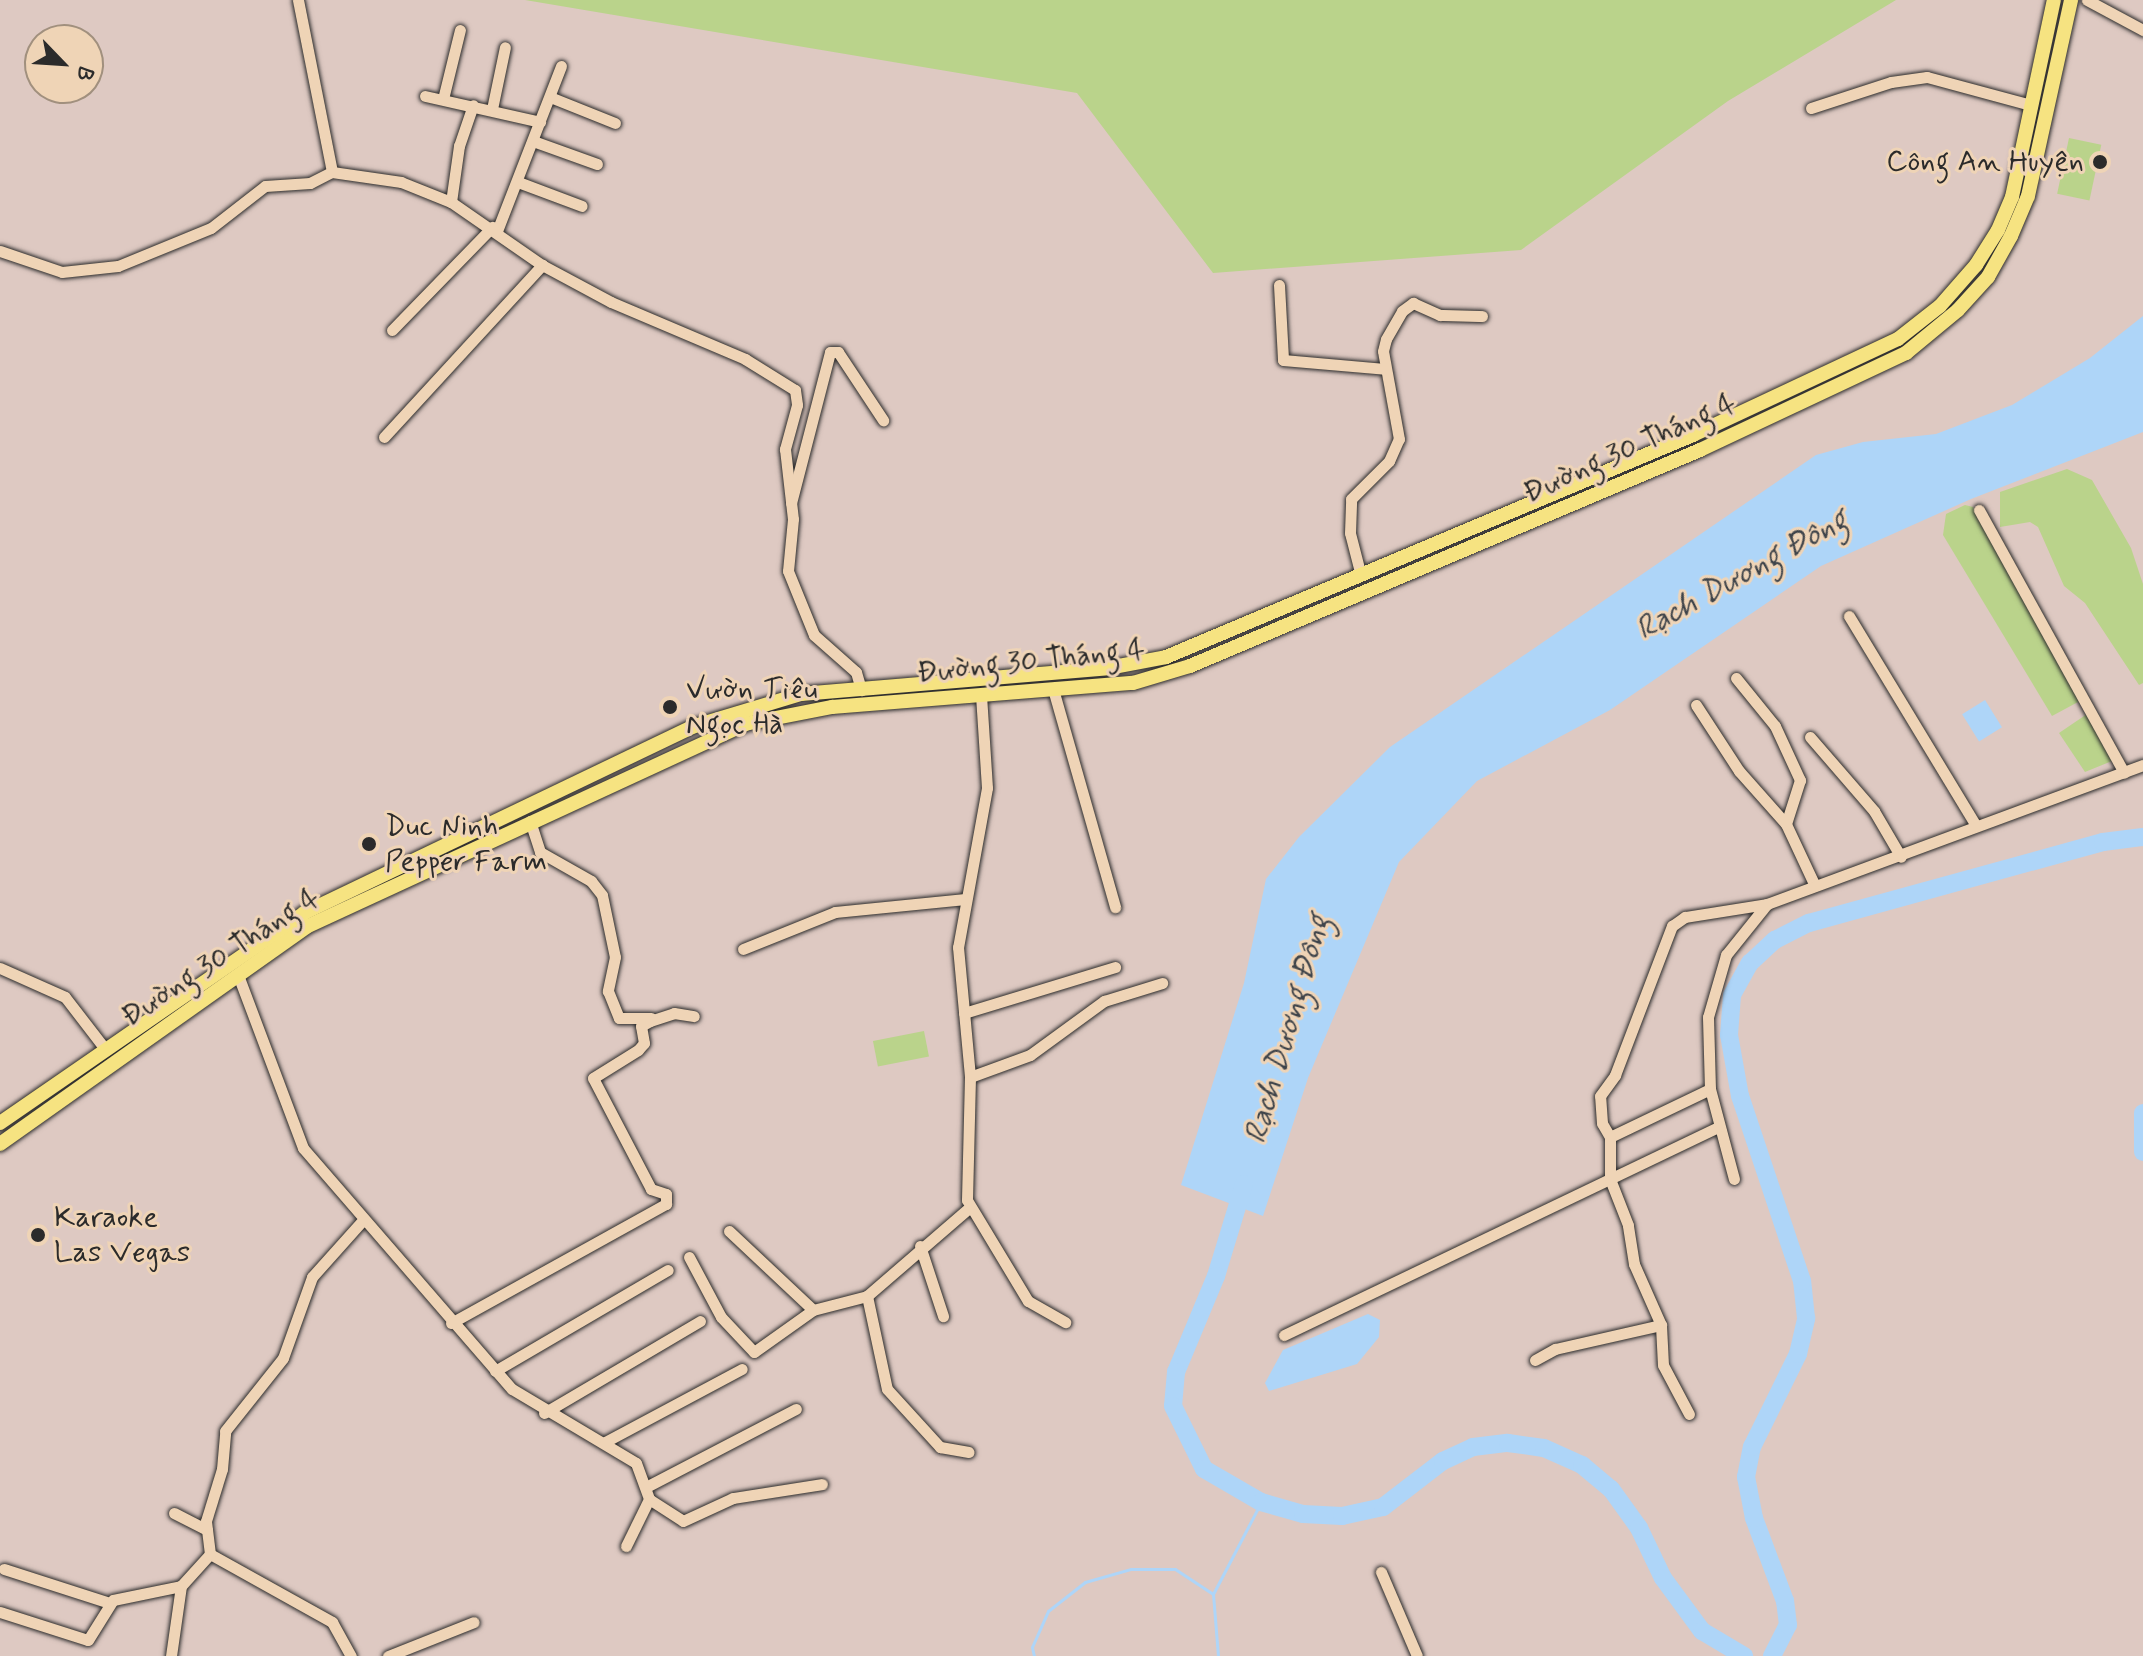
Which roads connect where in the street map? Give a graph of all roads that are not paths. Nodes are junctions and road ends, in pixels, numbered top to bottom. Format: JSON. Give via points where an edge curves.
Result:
{"nodes":[{"id":1,"x":298,"y":0,"type":"edge"},
{"id":2,"x":2054,"y":0,"type":"edge"},
{"id":3,"x":2071,"y":0,"type":"edge"},
{"id":4,"x":2087,"y":0,"type":"edge"},
{"id":5,"x":460,"y":30,"type":"dead end"},
{"id":6,"x":2143,"y":30,"type":"edge"},
{"id":7,"x":505,"y":47,"type":"dead end"},
{"id":8,"x":561,"y":66,"type":"dead end"},
{"id":9,"x":425,"y":96,"type":"dead end"},
{"id":10,"x":550,"y":97,"type":"junction"},
{"id":11,"x":443,"y":99,"type":"junction"},
{"id":12,"x":473,"y":105,"type":"junction"},
{"id":13,"x":2031,"y":105,"type":"junction"},
{"id":14,"x":1811,"y":108,"type":"dead end"},
{"id":15,"x":492,"y":109,"type":"junction"},
{"id":16,"x":540,"y":122,"type":"junction"},
{"id":17,"x":615,"y":123,"type":"dead end"},
{"id":18,"x":533,"y":141,"type":"junction"},
{"id":19,"x":597,"y":164,"type":"dead end"},
{"id":20,"x":332,"y":172,"type":"junction"},
{"id":21,"x":518,"y":182,"type":"junction"},
{"id":22,"x":2019,"y":199,"type":"junction"},
{"id":23,"x":451,"y":202,"type":"junction"},
{"id":24,"x":582,"y":206,"type":"dead end"},
{"id":25,"x":495,"y":229,"type":"junction"},
{"id":26,"x":0,"y":251,"type":"edge"},
{"id":27,"x":542,"y":265,"type":"junction"},
{"id":28,"x":1279,"y":285,"type":"dead end"},
{"id":29,"x":1482,"y":316,"type":"dead end"},
{"id":30,"x":392,"y":330,"type":"dead end"},
{"id":31,"x":1898,"y":339,"type":"junction"},
{"id":32,"x":1906,"y":353,"type":"junction"},
{"id":33,"x":1385,"y":369,"type":"junction"},
{"id":34,"x":883,"y":420,"type":"dead end"},
{"id":35,"x":1693,"y":435,"type":"junction"},
{"id":36,"x":384,"y":437,"type":"dead end"},
{"id":37,"x":1700,"y":450,"type":"junction"},
{"id":38,"x":790,"y":503,"type":"junction"},
{"id":39,"x":1979,"y":510,"type":"dead end"},
{"id":40,"x":1477,"y":527,"type":"junction"},
{"id":41,"x":1482,"y":543,"type":"junction"},
{"id":42,"x":1360,"y":572,"type":"junction"},
{"id":43,"x":1849,"y":616,"type":"dead end"},
{"id":44,"x":1243,"y":629,"type":"junction"},
{"id":45,"x":1249,"y":643,"type":"junction"},
{"id":46,"x":1736,"y":678,"type":"dead end"},
{"id":47,"x":980,"y":688,"type":"junction"},
{"id":48,"x":1053,"y":689,"type":"junction"},
{"id":49,"x":861,"y":690,"type":"junction"},
{"id":50,"x":1696,"y":705,"type":"dead end"},
{"id":51,"x":695,"y":726,"type":"junction"},
{"id":52,"x":1810,"y":737,"type":"dead end"},
{"id":53,"x":702,"y":742,"type":"junction"},
{"id":54,"x":2143,"y":765,"type":"edge"},
{"id":55,"x":2124,"y":773,"type":"junction"},
{"id":56,"x":573,"y":794,"type":"junction"},
{"id":57,"x":530,"y":821,"type":"junction"},
{"id":58,"x":1786,"y":824,"type":"junction"},
{"id":59,"x":1976,"y":826,"type":"junction"},
{"id":60,"x":1901,"y":857,"type":"junction"},
{"id":61,"x":1815,"y":886,"type":"junction"},
{"id":62,"x":965,"y":899,"type":"junction"},
{"id":63,"x":1767,"y":904,"type":"junction"},
{"id":64,"x":1115,"y":907,"type":"dead end"},
{"id":65,"x":743,"y":949,"type":"dead end"},
{"id":66,"x":229,"y":962,"type":"junction"},
{"id":67,"x":1115,"y":967,"type":"dead end"},
{"id":68,"x":0,"y":968,"type":"edge"},
{"id":69,"x":238,"y":975,"type":"junction"},
{"id":70,"x":1162,"y":983,"type":"dead end"},
{"id":71,"x":964,"y":1013,"type":"junction"},
{"id":72,"x":694,"y":1016,"type":"dead end"},
{"id":73,"x":654,"y":1019,"type":"junction"},
{"id":74,"x":106,"y":1050,"type":"junction"},
{"id":75,"x":970,"y":1077,"type":"junction"},
{"id":76,"x":1710,"y":1089,"type":"junction"},
{"id":77,"x":0,"y":1123,"type":"edge"},
{"id":78,"x":1719,"y":1127,"type":"junction"},
{"id":79,"x":1610,"y":1137,"type":"junction"},
{"id":80,"x":0,"y":1144,"type":"edge"},
{"id":81,"x":1610,"y":1179,"type":"junction"},
{"id":82,"x":1734,"y":1179,"type":"dead end"},
{"id":83,"x":969,"y":1208,"type":"junction"},
{"id":84,"x":362,"y":1221,"type":"junction"},
{"id":85,"x":729,"y":1231,"type":"dead end"},
{"id":86,"x":920,"y":1246,"type":"junction"},
{"id":87,"x":689,"y":1257,"type":"dead end"},
{"id":88,"x":668,"y":1270,"type":"dead end"},
{"id":89,"x":867,"y":1296,"type":"junction"},
{"id":90,"x":813,"y":1310,"type":"junction"},
{"id":91,"x":943,"y":1316,"type":"dead end"},
{"id":92,"x":700,"y":1321,"type":"dead end"},
{"id":93,"x":1065,"y":1322,"type":"dead end"},
{"id":94,"x":451,"y":1323,"type":"junction"},
{"id":95,"x":1661,"y":1325,"type":"junction"},
{"id":96,"x":1284,"y":1335,"type":"dead end"},
{"id":97,"x":1535,"y":1360,"type":"dead end"},
{"id":98,"x":742,"y":1369,"type":"dead end"},
{"id":99,"x":495,"y":1371,"type":"junction"},
{"id":100,"x":796,"y":1409,"type":"dead end"},
{"id":101,"x":544,"y":1413,"type":"junction"},
{"id":102,"x":1689,"y":1414,"type":"dead end"},
{"id":103,"x":605,"y":1442,"type":"junction"},
{"id":104,"x":969,"y":1452,"type":"dead end"},
{"id":105,"x":822,"y":1484,"type":"dead end"},
{"id":106,"x":648,"y":1493,"type":"junction"},
{"id":107,"x":174,"y":1513,"type":"dead end"},
{"id":108,"x":207,"y":1530,"type":"junction"},
{"id":109,"x":626,"y":1546,"type":"dead end"},
{"id":110,"x":210,"y":1554,"type":"junction"},
{"id":111,"x":4,"y":1569,"type":"dead end"},
{"id":112,"x":1381,"y":1572,"type":"dead end"},
{"id":113,"x":181,"y":1586,"type":"junction"},
{"id":114,"x":110,"y":1603,"type":"junction"},
{"id":115,"x":0,"y":1612,"type":"edge"},
{"id":116,"x":474,"y":1622,"type":"dead end"},
{"id":117,"x":171,"y":1656,"type":"edge"},
{"id":118,"x":351,"y":1656,"type":"edge"},
{"id":119,"x":388,"y":1656,"type":"edge"},
{"id":120,"x":1417,"y":1656,"type":"edge"}],
"edges":[{"from":1,"to":20,"type":"street"},
{"from":2,"to":13,"type":"main road","name":"Đường 30 Tháng 4"},
{"from":3,"to":22,"type":"main road","name":"Đường 30 Tháng 4"},
{"from":4,"to":6,"type":"street"},
{"from":5,"to":11,"type":"street"},
{"from":7,"to":15,"type":"street"},
{"from":8,"to":10,"type":"street"},
{"from":9,"to":11,"type":"street"},
{"from":10,"to":16,"type":"street"},
{"from":10,"to":17,"type":"street"},
{"from":11,"to":12,"type":"street"},
{"from":12,"to":15,"type":"street"},
{"from":12,"to":23,"type":"street","via":[[459,146]]},
{"from":13,"to":14,"type":"street","via":[[1927,77],[1891,82]]},
{"from":13,"to":22,"type":"main road","name":"Đường 30 Tháng 4"},
{"from":15,"to":16,"type":"street"},
{"from":16,"to":18,"type":"street"},
{"from":18,"to":19,"type":"street"},
{"from":18,"to":21,"type":"street"},
{"from":20,"to":23,"type":"street","via":[[401,182]]},
{"from":20,"to":26,"type":"street","via":[[310,183],[265,186],[211,228],[118,266],[62,272]]},
{"from":21,"to":24,"type":"street"},
{"from":21,"to":25,"type":"street"},
{"from":22,"to":31,"type":"main road","name":"Đường 30 Tháng 4","via":[[1976,265],[1940,306]]},
{"from":22,"to":32,"type":"main road","name":"Đường 30 Tháng 4","via":[[1988,277]]},
{"from":23,"to":25,"type":"street"},
{"from":25,"to":27,"type":"street"},
{"from":25,"to":30,"type":"street"},
{"from":27,"to":36,"type":"street"},
{"from":27,"to":38,"type":"street","via":[[790,385],[797,405],[785,449]]},
{"from":28,"to":33,"type":"street","via":[[1283,360]]},
{"from":29,"to":33,"type":"street","via":[[1440,315],[1408,305],[1386,339]]},
{"from":31,"to":32,"type":"main road"},
{"from":31,"to":35,"type":"main road","name":"Đường 30 Tháng 4"},
{"from":32,"to":37,"type":"main road","name":"Đường 30 Tháng 4"},
{"from":33,"to":42,"type":"street","via":[[1399,439],[1389,461],[1351,499],[1350,533]]},
{"from":34,"to":38,"type":"street","via":[[838,352],[830,352]]},
{"from":35,"to":37,"type":"main road"},
{"from":35,"to":40,"type":"main road","name":"Đường 30 Tháng 4"},
{"from":37,"to":41,"type":"main road","name":"Đường 30 Tháng 4"},
{"from":38,"to":49,"type":"street","via":[[792,583],[814,635],[856,672]]},
{"from":39,"to":55,"type":"street"},
{"from":40,"to":41,"type":"main road"},
{"from":40,"to":42,"type":"main road","name":"Đường 30 Tháng 4"},
{"from":41,"to":45,"type":"main road","name":"Đường 30 Tháng 4","via":[[1418,566]]},
{"from":42,"to":44,"type":"main road","name":"Đường 30 Tháng 4"},
{"from":43,"to":59,"type":"street"},
{"from":44,"to":45,"type":"main road"},
{"from":44,"to":47,"type":"main road","name":"Đường 30 Tháng 4","via":[[1166,657]]},
{"from":45,"to":48,"type":"main road","name":"Đường 30 Tháng 4","via":[[1133,683]]},
{"from":46,"to":58,"type":"street","via":[[1775,726],[1800,780]]},
{"from":47,"to":48,"type":"main road","name":"Đường 30 Tháng 4"},
{"from":47,"to":49,"type":"main road","name":"Đường 30 Tháng 4"},
{"from":47,"to":53,"type":"main road","name":"Đường 30 Tháng 4","via":[[789,713]]},
{"from":47,"to":62,"type":"street","via":[[987,788]]},
{"from":48,"to":64,"type":"street"},
{"from":49,"to":51,"type":"main road","name":"Đường 30 Tháng 4","via":[[772,700]]},
{"from":50,"to":58,"type":"street","via":[[1739,771]]},
{"from":51,"to":53,"type":"main road"},
{"from":51,"to":56,"type":"main road","name":"Đường 30 Tháng 4"},
{"from":52,"to":60,"type":"street","via":[[1874,811]]},
{"from":53,"to":56,"type":"main road","name":"Đường 30 Tháng 4"},
{"from":54,"to":55,"type":"street"},
{"from":55,"to":59,"type":"street"},
{"from":56,"to":57,"type":"main road","name":"Đường 30 Tháng 4"},
{"from":56,"to":66,"type":"main road","name":"Đường 30 Tháng 4","via":[[304,913]]},
{"from":57,"to":69,"type":"main road","name":"Đường 30 Tháng 4","via":[[306,927]]},
{"from":57,"to":73,"type":"street","via":[[540,852],[591,881],[602,895],[615,957],[608,991],[619,1018]]},
{"from":58,"to":61,"type":"street"},
{"from":59,"to":60,"type":"street"},
{"from":60,"to":61,"type":"street"},
{"from":61,"to":63,"type":"street"},
{"from":62,"to":65,"type":"street","via":[[835,912]]},
{"from":62,"to":71,"type":"street","via":[[958,969]]},
{"from":63,"to":76,"type":"street","via":[[1719,970],[1708,1017]]},
{"from":63,"to":79,"type":"street","via":[[1685,917],[1672,926],[1615,1075],[1600,1096],[1602,1123]]},
{"from":66,"to":69,"type":"main road"},
{"from":66,"to":74,"type":"main road","name":"Đường 30 Tháng 4"},
{"from":67,"to":71,"type":"street"},
{"from":68,"to":74,"type":"street","via":[[65,997]]},
{"from":69,"to":80,"type":"main road","name":"Đường 30 Tháng 4"},
{"from":69,"to":84,"type":"street","via":[[303,1148]]},
{"from":70,"to":75,"type":"street","via":[[1104,1001],[1030,1055]]},
{"from":71,"to":75,"type":"street"},
{"from":72,"to":73,"type":"street"},
{"from":73,"to":94,"type":"street","via":[[641,1026],[641,1047],[593,1078],[651,1189],[666,1194],[666,1204]]},
{"from":74,"to":77,"type":"main road","name":"Đường 30 Tháng 4"},
{"from":75,"to":83,"type":"street"},
{"from":76,"to":78,"type":"street"},
{"from":76,"to":79,"type":"street"},
{"from":78,"to":81,"type":"street"},
{"from":78,"to":82,"type":"street"},
{"from":79,"to":81,"type":"street"},
{"from":81,"to":95,"type":"street","via":[[1628,1225],[1634,1264]]},
{"from":81,"to":96,"type":"street"},
{"from":83,"to":86,"type":"street"},
{"from":83,"to":93,"type":"street","via":[[1028,1301]]},
{"from":84,"to":94,"type":"street"},
{"from":84,"to":108,"type":"street","via":[[312,1277],[290,1342],[269,1382],[228,1423]]},
{"from":85,"to":90,"type":"street"},
{"from":86,"to":89,"type":"street"},
{"from":86,"to":91,"type":"street"},
{"from":87,"to":90,"type":"street","via":[[716,1311],[749,1350]]},
{"from":88,"to":99,"type":"street"},
{"from":89,"to":90,"type":"street"},
{"from":89,"to":104,"type":"street","via":[[887,1389],[940,1447]]},
{"from":92,"to":101,"type":"street"},
{"from":94,"to":99,"type":"street"},
{"from":95,"to":97,"type":"street","via":[[1555,1349]]},
{"from":95,"to":102,"type":"street","via":[[1663,1365]]},
{"from":98,"to":103,"type":"street"},
{"from":99,"to":101,"type":"street"},
{"from":100,"to":106,"type":"street"},
{"from":101,"to":103,"type":"street"},
{"from":103,"to":106,"type":"street","via":[[636,1463]]},
{"from":105,"to":106,"type":"street","via":[[733,1498],[683,1521]]},
{"from":106,"to":109,"type":"street"},
{"from":107,"to":108,"type":"street"},
{"from":108,"to":110,"type":"street"},
{"from":110,"to":113,"type":"street"},
{"from":110,"to":118,"type":"street","via":[[332,1622]]},
{"from":111,"to":114,"type":"street"},
{"from":112,"to":120,"type":"street"},
{"from":113,"to":114,"type":"street","via":[[133,1593]]},
{"from":113,"to":117,"type":"street"},
{"from":114,"to":115,"type":"street","via":[[97,1632],[82,1640]]},
{"from":116,"to":119,"type":"street"}]}
